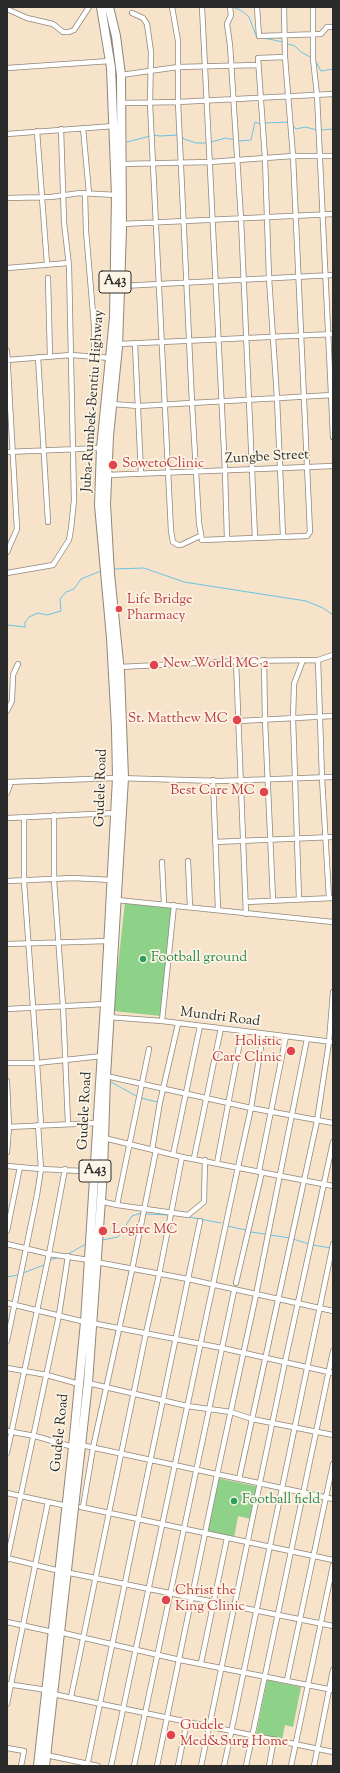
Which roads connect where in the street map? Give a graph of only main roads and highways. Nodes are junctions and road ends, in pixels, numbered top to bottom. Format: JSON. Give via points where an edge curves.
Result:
{"nodes":[{"id":1,"x":101,"y":7,"type":"edge"},
{"id":2,"x":109,"y":7,"type":"edge"},
{"id":3,"x":106,"y":557,"type":"junction"},
{"id":4,"x":107,"y":575,"type":"junction"},
{"id":5,"x":120,"y":778,"type":"junction"},
{"id":6,"x":107,"y":1017,"type":"junction"},
{"id":7,"x":99,"y":1172,"type":"junction"},
{"id":8,"x":93,"y":1261,"type":"junction"},
{"id":9,"x":50,"y":1692,"type":"junction"},
{"id":10,"x":38,"y":1766,"type":"edge"},
{"id":11,"x":45,"y":1766,"type":"edge"}],
"edges":[{"from":1,"to":3,"type":"highway","name":"Juba-Rumbek-Bentiu Highway","number":"A43","via":[[110,61],[116,195],[111,358],[101,448],[100,505]]},
{"from":2,"to":3,"type":"highway","name":"Juba-Rumbek-Bentiu Highway","number":"A43","via":[[121,75],[122,224],[119,344],[107,475]]},
{"from":3,"to":4,"type":"highway","number":"A43"},
{"from":4,"to":5,"type":"highway","name":"Gudele Road","number":"A43"},
{"from":4,"to":5,"type":"highway","name":"Gudele Road","number":"A43","via":[[120,667]]},
{"from":5,"to":6,"type":"highway","name":"Gudele Road","number":"A43","via":[[117,900]]},
{"from":5,"to":6,"type":"highway","name":"Gudele Road","number":"A43","via":[[115,813],[108,941],[105,1004]]},
{"from":6,"to":7,"type":"highway","name":"Gudele Road","number":"A43","via":[[104,1138]]},
{"from":6,"to":7,"type":"highway","name":"Gudele Road","number":"A43","via":[[98,1123]]},
{"from":7,"to":8,"type":"highway","name":"Gudele Road","number":"A43"},
{"from":7,"to":8,"type":"highway","name":"Gudele Road","number":"A43","via":[[100,1201]]},
{"from":8,"to":9,"type":"highway","name":"Gudele Road","number":"A43","via":[[84,1383]]},
{"from":9,"to":10,"type":"highway","name":"Gudele Road","number":"A43"},
{"from":9,"to":11,"type":"highway","name":"Gudele Road","number":"A43"}]}
